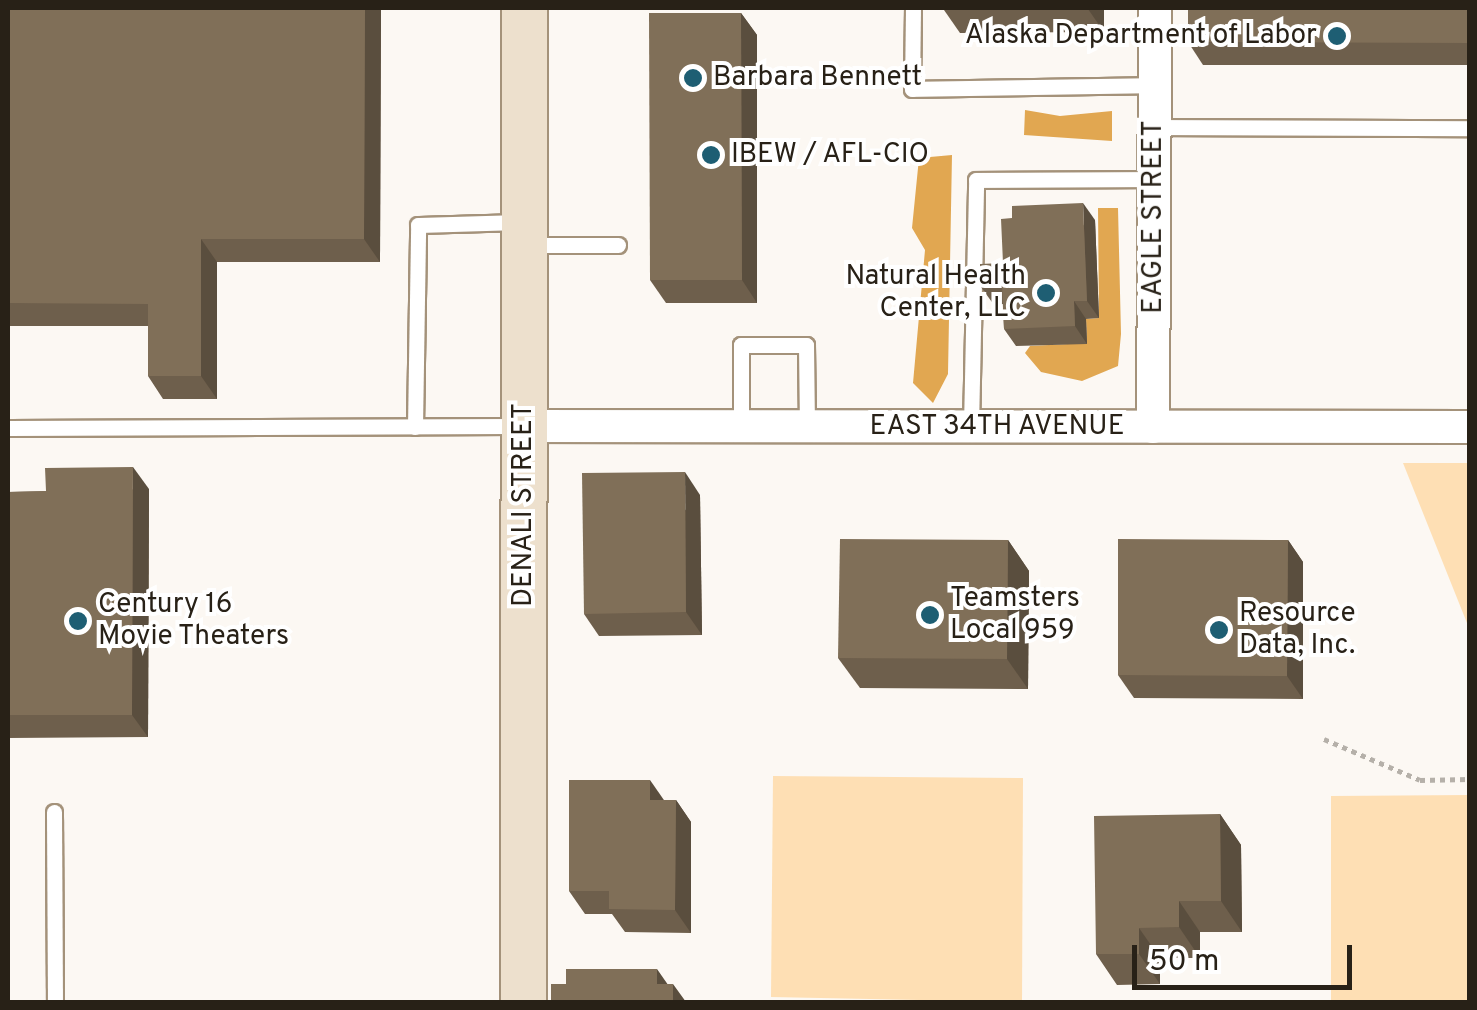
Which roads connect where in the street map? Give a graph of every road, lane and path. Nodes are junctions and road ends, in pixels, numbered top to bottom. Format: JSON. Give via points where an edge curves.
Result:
{"nodes":[{"id":1,"x":524,"y":8,"type":"edge"},
{"id":2,"x":913,"y":8,"type":"edge"},
{"id":3,"x":1155,"y":8,"type":"edge"},
{"id":4,"x":1154,"y":85,"type":"junction"},
{"id":5,"x":1154,"y":128,"type":"junction"},
{"id":6,"x":1470,"y":128,"type":"edge"},
{"id":7,"x":1154,"y":179,"type":"junction"},
{"id":8,"x":524,"y":233,"type":"junction"},
{"id":9,"x":618,"y":245,"type":"dead end"},
{"id":10,"x":524,"y":426,"type":"junction"},
{"id":11,"x":416,"y":427,"type":"junction"},
{"id":12,"x":741,"y":427,"type":"junction"},
{"id":13,"x":807,"y":427,"type":"junction"},
{"id":14,"x":971,"y":427,"type":"junction"},
{"id":15,"x":1153,"y":427,"type":"junction"},
{"id":16,"x":1470,"y":427,"type":"edge"},
{"id":17,"x":8,"y":428,"type":"edge"},
{"id":18,"x":1324,"y":739,"type":"dead end"},
{"id":19,"x":1470,"y":778,"type":"edge"},
{"id":20,"x":54,"y":812,"type":"dead end"},
{"id":21,"x":55,"y":1002,"type":"edge"},
{"id":22,"x":523,"y":1002,"type":"edge"}],
"edges":[{"from":1,"to":8,"type":"street","name":"DENALI STREET"},
{"from":2,"to":4,"type":"lane","via":[[912,88]]},
{"from":3,"to":4,"type":"street","name":"EAGLE STREET"},
{"from":4,"to":5,"type":"street","name":"EAGLE STREET"},
{"from":5,"to":6,"type":"lane"},
{"from":5,"to":7,"type":"street","name":"EAGLE STREET"},
{"from":7,"to":14,"type":"lane","via":[[976,180]]},
{"from":7,"to":15,"type":"street","name":"EAGLE STREET"},
{"from":8,"to":9,"type":"lane"},
{"from":8,"to":10,"type":"street","name":"DENALI STREET"},
{"from":8,"to":11,"type":"lane","via":[[418,225]]},
{"from":10,"to":11,"type":"lane"},
{"from":10,"to":12,"type":"street","name":"EAST 34TH AVENUE"},
{"from":10,"to":22,"type":"street","name":"DENALI STREET"},
{"from":11,"to":17,"type":"lane"},
{"from":12,"to":13,"type":"street","name":"EAST 34TH AVENUE"},
{"from":12,"to":13,"type":"lane","via":[[742,346],[806,344]]},
{"from":13,"to":14,"type":"street","name":"EAST 34TH AVENUE"},
{"from":14,"to":15,"type":"street","name":"EAST 34TH AVENUE"},
{"from":15,"to":16,"type":"street","name":"EAST 34TH AVENUE"},
{"from":18,"to":19,"type":"path","via":[[1420,780]]},
{"from":20,"to":21,"type":"lane"}]}
